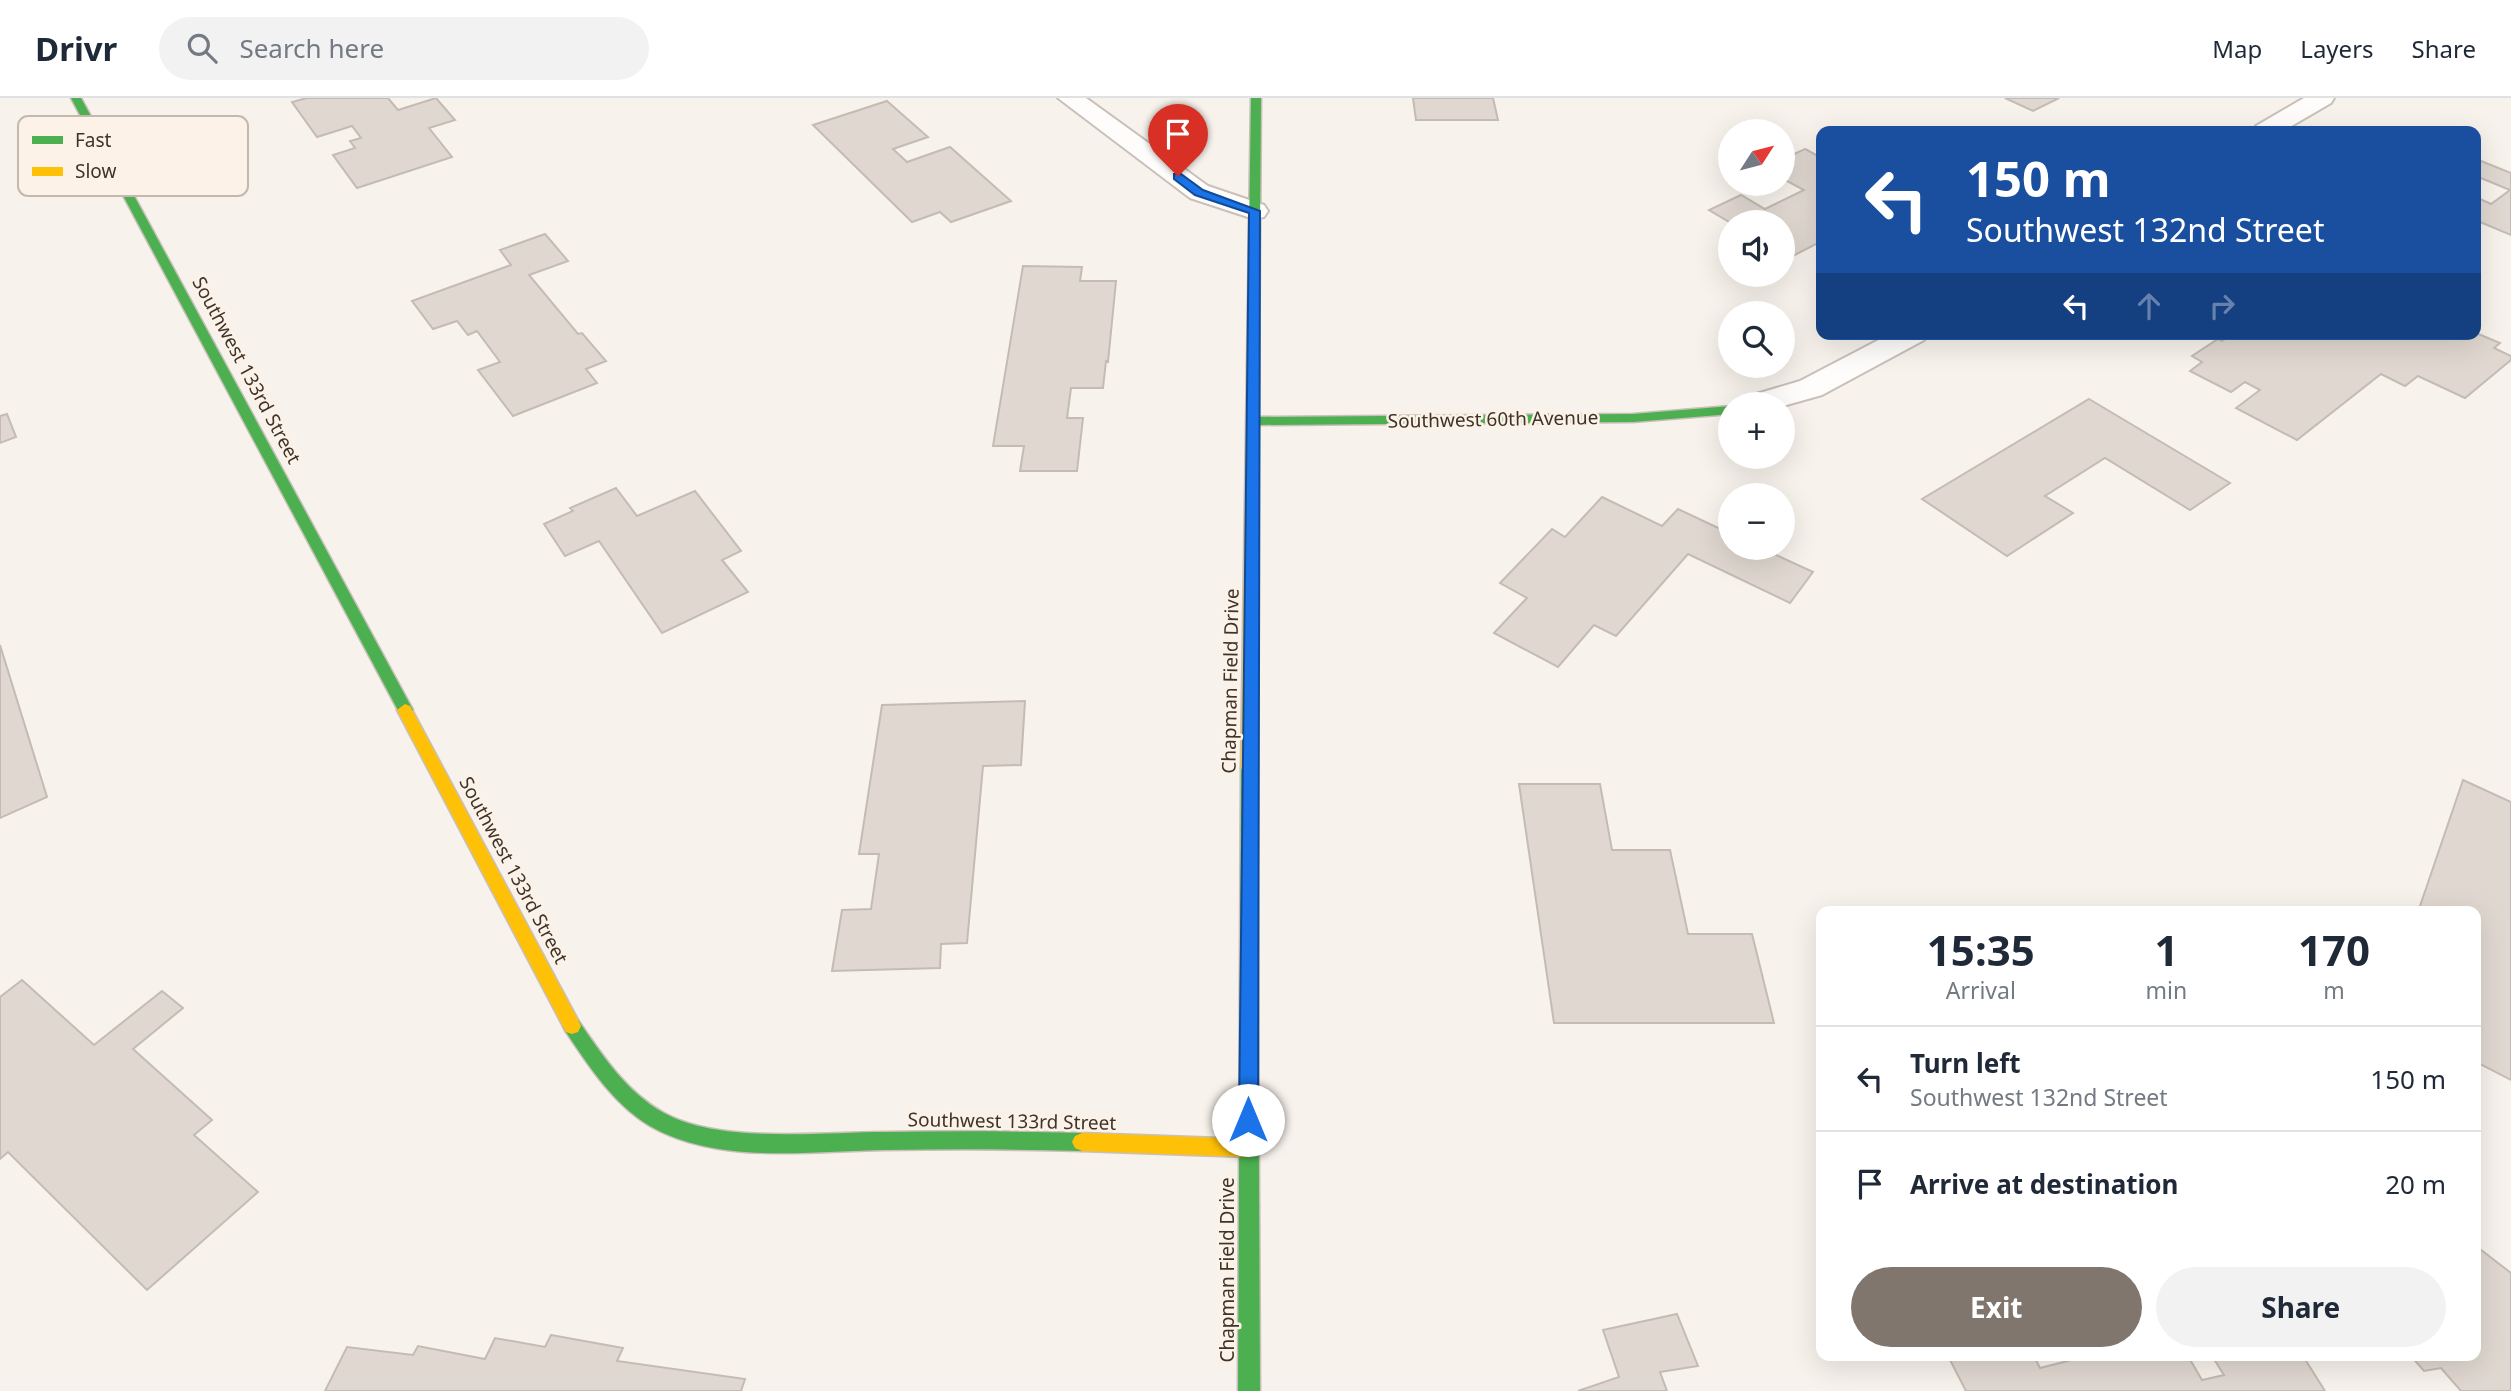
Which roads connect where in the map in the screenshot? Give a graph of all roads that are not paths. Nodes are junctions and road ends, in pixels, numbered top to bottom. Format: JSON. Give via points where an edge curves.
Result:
{"nodes":[{"id":1,"x":76,"y":98,"type":"edge"},
{"id":2,"x":1070,"y":98,"type":"edge"},
{"id":3,"x":1256,"y":98,"type":"edge"},
{"id":4,"x":2322,"y":98,"type":"edge"},
{"id":5,"x":86,"y":116,"type":"edge"},
{"id":6,"x":2273,"y":126,"type":"edge"},
{"id":7,"x":129,"y":196,"type":"edge"},
{"id":8,"x":1254,"y":211,"type":"junction"},
{"id":9,"x":1902,"y":340,"type":"edge"},
{"id":10,"x":1795,"y":393,"type":"edge"},
{"id":11,"x":1718,"y":411,"type":"edge"},
{"id":12,"x":1255,"y":421,"type":"junction"},
{"id":13,"x":1248,"y":1148,"type":"junction"},
{"id":14,"x":1249,"y":1391,"type":"edge"}],
"edges":[{"from":1,"to":5,"type":"street","name":"Southwest 133rd Street"},
{"from":2,"to":8,"type":"street","via":[[1199,192]]},
{"from":3,"to":8,"type":"street","name":"Chapman Field Drive"},
{"from":4,"to":6,"type":"street"},
{"from":7,"to":13,"type":"street","name":"Southwest 133rd Street","via":[[572,1026],[632,1104],[674,1128],[727,1140],[1003,1139]]},
{"from":8,"to":12,"type":"street","name":"Chapman Field Drive"},
{"from":9,"to":10,"type":"street"},
{"from":11,"to":12,"type":"street","name":"Southwest 60th Avenue","via":[[1633,418]]},
{"from":12,"to":13,"type":"street","name":"Chapman Field Drive"},
{"from":13,"to":14,"type":"street","name":"Chapman Field Drive"}]}
